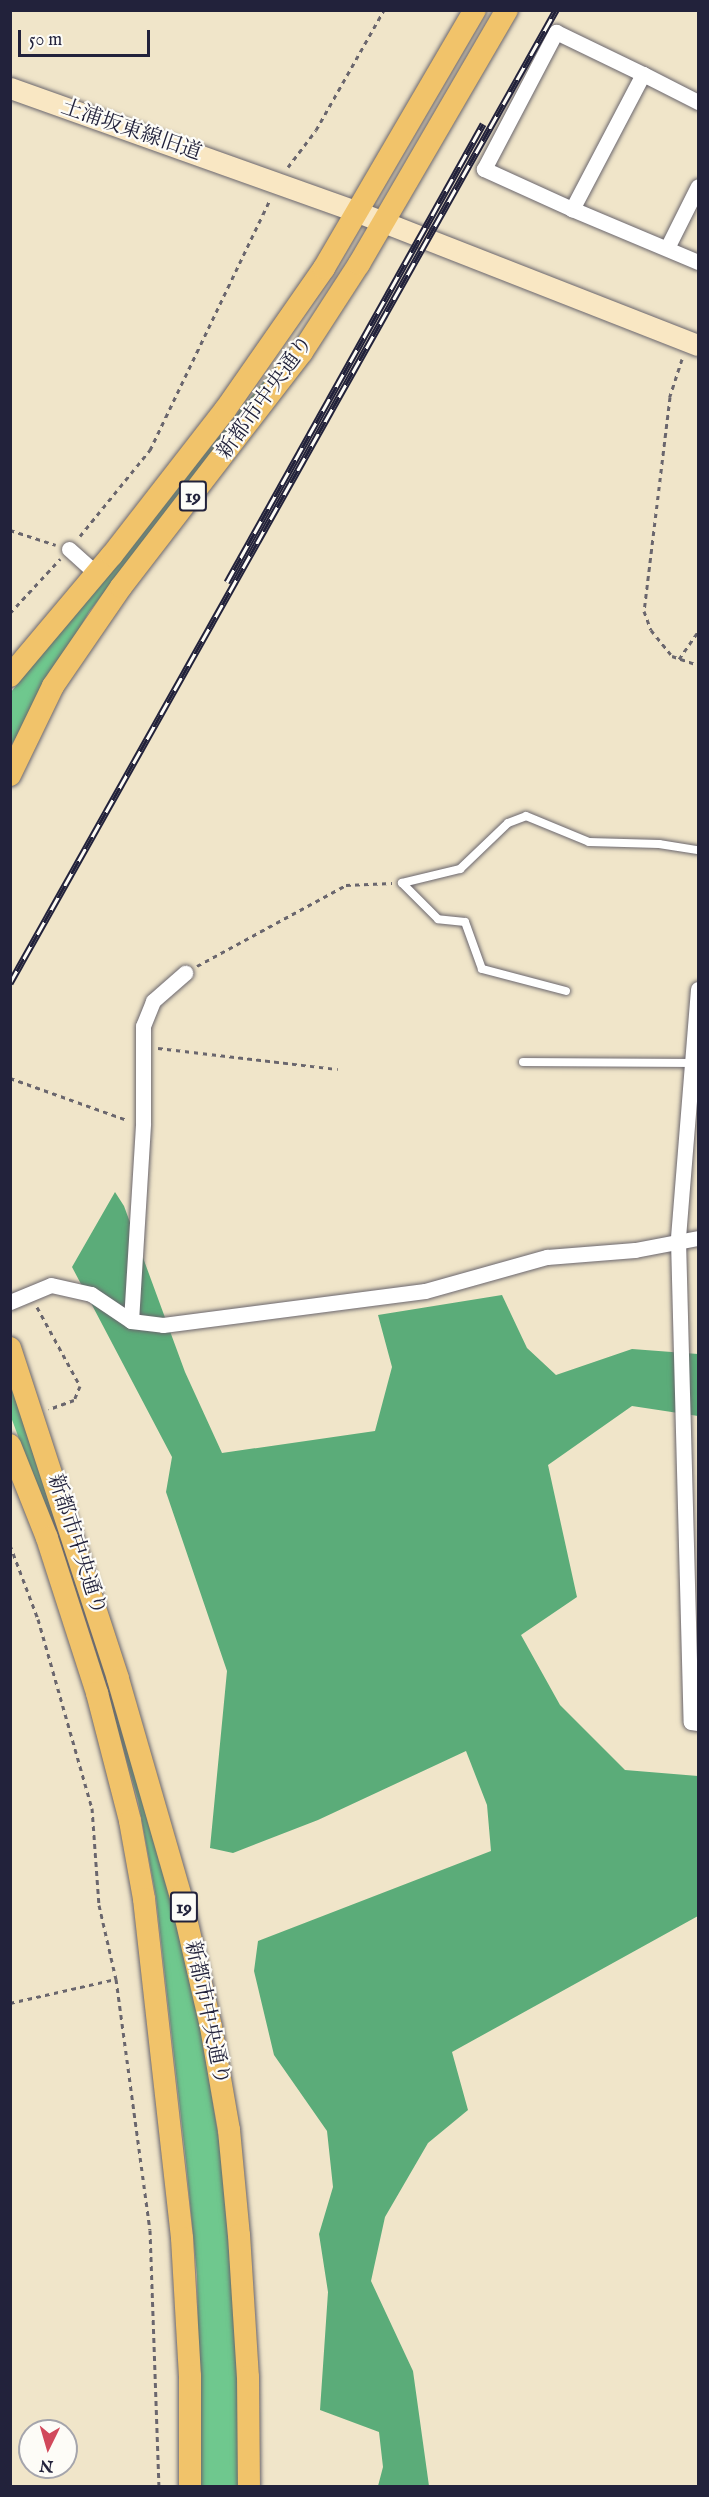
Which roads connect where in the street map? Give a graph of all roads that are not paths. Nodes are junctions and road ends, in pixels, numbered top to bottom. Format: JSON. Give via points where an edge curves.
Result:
{"nodes":[{"id":1,"x":475,"y":10,"type":"edge"},
{"id":2,"x":507,"y":10,"type":"edge"},
{"id":3,"x":642,"y":74,"type":"junction"},
{"id":4,"x":10,"y":88,"type":"edge"},
{"id":5,"x":699,"y":102,"type":"edge"},
{"id":6,"x":699,"y":186,"type":"edge"},
{"id":7,"x":572,"y":209,"type":"junction"},
{"id":8,"x":358,"y":212,"type":"junction"},
{"id":9,"x":383,"y":222,"type":"junction"},
{"id":10,"x":666,"y":248,"type":"junction"},
{"id":11,"x":699,"y":262,"type":"edge"},
{"id":12,"x":693,"y":343,"type":"edge"},
{"id":13,"x":69,"y":549,"type":"road end"},
{"id":14,"x":96,"y":573,"type":"junction"},
{"id":15,"x":10,"y":676,"type":"edge"},
{"id":16,"x":10,"y":774,"type":"edge"},
{"id":17,"x":699,"y":850,"type":"edge"},
{"id":18,"x":185,"y":973,"type":"road end"},
{"id":19,"x":699,"y":989,"type":"edge"},
{"id":20,"x":566,"y":991,"type":"dead end"},
{"id":21,"x":523,"y":1062,"type":"dead end"},
{"id":22,"x":692,"y":1063,"type":"junction"},
{"id":23,"x":699,"y":1238,"type":"edge"},
{"id":24,"x":678,"y":1240,"type":"junction"},
{"id":25,"x":10,"y":1302,"type":"edge"},
{"id":26,"x":131,"y":1322,"type":"junction"},
{"id":27,"x":10,"y":1348,"type":"edge"},
{"id":28,"x":10,"y":1445,"type":"edge"},
{"id":29,"x":699,"y":1723,"type":"edge"},
{"id":30,"x":190,"y":2487,"type":"edge"},
{"id":31,"x":249,"y":2487,"type":"edge"}],
"edges":[{"from":1,"to":8,"type":"main road","name":"新都市中央通り","number":"19"},
{"from":2,"to":9,"type":"main road","name":"新都市中央通り","number":"19"},
{"from":3,"to":5,"type":"street"},
{"from":3,"to":7,"type":"street"},
{"from":3,"to":7,"type":"street","via":[[556,32],[483,169]]},
{"from":4,"to":8,"type":"street","name":"土浦坂東線旧道"},
{"from":6,"to":10,"type":"street"},
{"from":7,"to":10,"type":"street"},
{"from":8,"to":9,"type":"street","name":"土浦坂東線旧道"},
{"from":8,"to":14,"type":"main road","name":"新都市中央通り","number":"19","via":[[225,411]]},
{"from":9,"to":12,"type":"street","name":"土浦坂東線旧道"},
{"from":9,"to":16,"type":"main road","name":"新都市中央通り","number":"19","via":[[302,352],[121,587],[53,686]]},
{"from":10,"to":11,"type":"street"},
{"from":13,"to":14,"type":"street"},
{"from":14,"to":15,"type":"main road","name":"新都市中央通り","number":"19"},
{"from":17,"to":20,"type":"lane","via":[[659,844],[589,842],[526,816],[508,823],[460,869],[402,883],[438,919],[465,921],[482,969]]},
{"from":18,"to":26,"type":"street","via":[[153,1001],[143,1026],[143,1124]]},
{"from":19,"to":22,"type":"street"},
{"from":21,"to":22,"type":"lane"},
{"from":22,"to":24,"type":"street"},
{"from":23,"to":24,"type":"street"},
{"from":24,"to":26,"type":"street","via":[[635,1250],[547,1257],[425,1291],[164,1325]]},
{"from":24,"to":29,"type":"street","via":[[691,1722]]},
{"from":25,"to":26,"type":"street","via":[[51,1285],[91,1294]]},
{"from":27,"to":31,"type":"main road","name":"新都市中央通り","number":"19","via":[[118,1678],[181,1897],[211,2027],[229,2130],[238,2235],[248,2377]]},
{"from":28,"to":30,"type":"main road","name":"新都市中央通り","number":"19","via":[[47,1538],[97,1694],[130,1821],[144,1899],[182,2238],[190,2376]]}]}
